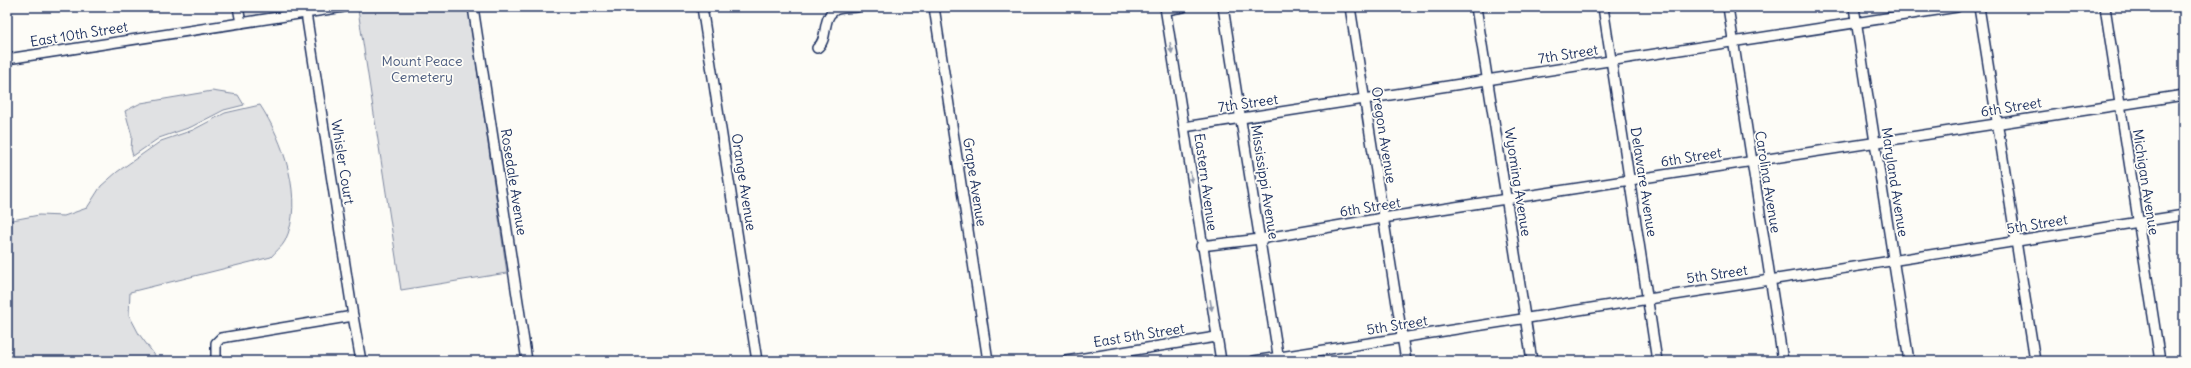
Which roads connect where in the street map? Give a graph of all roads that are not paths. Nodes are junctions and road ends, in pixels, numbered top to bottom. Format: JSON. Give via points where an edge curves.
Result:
{"nodes":[{"id":1,"x":238,"y":7,"type":"edge"},
{"id":2,"x":344,"y":7,"type":"edge"},
{"id":3,"x":473,"y":7,"type":"edge"},
{"id":4,"x":702,"y":7,"type":"edge"},
{"id":5,"x":857,"y":7,"type":"edge"},
{"id":6,"x":934,"y":7,"type":"edge"},
{"id":7,"x":1183,"y":7,"type":"edge"},
{"id":8,"x":1223,"y":7,"type":"edge"},
{"id":9,"x":1350,"y":7,"type":"edge"},
{"id":10,"x":1476,"y":7,"type":"edge"},
{"id":11,"x":1603,"y":7,"type":"edge"},
{"id":12,"x":1728,"y":7,"type":"edge"},
{"id":13,"x":1854,"y":7,"type":"edge"},
{"id":14,"x":1956,"y":7,"type":"edge"},
{"id":15,"x":1979,"y":7,"type":"edge"},
{"id":16,"x":2105,"y":7,"type":"edge"},
{"id":17,"x":1165,"y":8,"type":"edge"},
{"id":18,"x":306,"y":13,"type":"junction"},
{"id":19,"x":241,"y":23,"type":"junction"},
{"id":20,"x":1856,"y":23,"type":"junction"},
{"id":21,"x":1733,"y":42,"type":"junction"},
{"id":22,"x":817,"y":48,"type":"dead end"},
{"id":23,"x":7,"y":59,"type":"edge"},
{"id":24,"x":1611,"y":61,"type":"junction"},
{"id":25,"x":1488,"y":80,"type":"junction"},
{"id":26,"x":2184,"y":94,"type":"edge"},
{"id":27,"x":1365,"y":100,"type":"junction"},
{"id":28,"x":2120,"y":105,"type":"junction"},
{"id":29,"x":1241,"y":118,"type":"junction"},
{"id":30,"x":1998,"y":123,"type":"junction"},
{"id":31,"x":1184,"y":127,"type":"junction"},
{"id":32,"x":1874,"y":142,"type":"junction"},
{"id":33,"x":1751,"y":162,"type":"junction"},
{"id":34,"x":1630,"y":181,"type":"junction"},
{"id":35,"x":1507,"y":199,"type":"junction"},
{"id":36,"x":2184,"y":214,"type":"edge"},
{"id":37,"x":1383,"y":218,"type":"junction"},
{"id":38,"x":2138,"y":222,"type":"junction"},
{"id":39,"x":1260,"y":239,"type":"junction"},
{"id":40,"x":2016,"y":242,"type":"junction"},
{"id":41,"x":1201,"y":246,"type":"junction"},
{"id":42,"x":1893,"y":261,"type":"junction"},
{"id":43,"x":1770,"y":281,"type":"junction"},
{"id":44,"x":1648,"y":300,"type":"junction"},
{"id":45,"x":353,"y":316,"type":"junction"},
{"id":46,"x":1525,"y":319,"type":"junction"},
{"id":47,"x":1216,"y":337,"type":"junction"},
{"id":48,"x":1402,"y":339,"type":"junction"},
{"id":49,"x":1279,"y":359,"type":"edge"},
{"id":50,"x":216,"y":361,"type":"edge"},
{"id":51,"x":361,"y":361,"type":"edge"},
{"id":52,"x":527,"y":361,"type":"edge"},
{"id":53,"x":757,"y":361,"type":"edge"},
{"id":54,"x":988,"y":361,"type":"edge"},
{"id":55,"x":1066,"y":361,"type":"edge"},
{"id":56,"x":1221,"y":361,"type":"edge"},
{"id":57,"x":1254,"y":361,"type":"edge"},
{"id":58,"x":1406,"y":361,"type":"edge"},
{"id":59,"x":1532,"y":361,"type":"edge"},
{"id":60,"x":1657,"y":361,"type":"edge"},
{"id":61,"x":1783,"y":361,"type":"edge"},
{"id":62,"x":1909,"y":361,"type":"edge"},
{"id":63,"x":2035,"y":361,"type":"edge"},
{"id":64,"x":2160,"y":361,"type":"edge"}],
"edges":[{"from":1,"to":19,"type":"street"},
{"from":2,"to":18,"type":"street","name":"East 10th Street"},
{"from":3,"to":52,"type":"street","name":"Rosedale Avenue"},
{"from":4,"to":53,"type":"street","name":"Orange Avenue"},
{"from":5,"to":22,"type":"street","via":[[836,10],[828,18],[822,45]]},
{"from":6,"to":54,"type":"street","name":"Grape Avenue"},
{"from":7,"to":17,"type":"street"},
{"from":8,"to":29,"type":"street","name":"Mississippi Avenue"},
{"from":9,"to":27,"type":"street","name":"Oregon Avenue"},
{"from":10,"to":25,"type":"street","name":"Wyoming Avenue"},
{"from":11,"to":24,"type":"street","name":"Delaware Avenue"},
{"from":12,"to":21,"type":"street","name":"Carolina Avenue"},
{"from":13,"to":20,"type":"street","name":"Maryland Avenue"},
{"from":14,"to":20,"type":"street","name":"7th Street"},
{"from":15,"to":30,"type":"street"},
{"from":16,"to":28,"type":"street","name":"Michigan Avenue"},
{"from":17,"to":31,"type":"street","name":"Eastern Avenue","one_way":true},
{"from":18,"to":19,"type":"street","name":"East 10th Street"},
{"from":18,"to":45,"type":"street","name":"Whisler Court"},
{"from":19,"to":23,"type":"street","name":"East 10th Street"},
{"from":20,"to":21,"type":"street","name":"7th Street"},
{"from":20,"to":32,"type":"street","name":"Maryland Avenue"},
{"from":21,"to":24,"type":"street","name":"7th Street"},
{"from":21,"to":33,"type":"street","name":"Carolina Avenue"},
{"from":24,"to":25,"type":"street","name":"7th Street"},
{"from":24,"to":34,"type":"street","name":"Delaware Avenue"},
{"from":25,"to":27,"type":"street","name":"7th Street"},
{"from":25,"to":35,"type":"street","name":"Wyoming Avenue"},
{"from":26,"to":28,"type":"street","name":"6th Street"},
{"from":27,"to":29,"type":"street","name":"7th Street"},
{"from":27,"to":37,"type":"street","name":"Oregon Avenue"},
{"from":28,"to":30,"type":"street","name":"6th Street"},
{"from":28,"to":38,"type":"street","name":"Michigan Avenue"},
{"from":29,"to":31,"type":"street","name":"7th Street"},
{"from":29,"to":39,"type":"street","name":"Mississippi Avenue"},
{"from":30,"to":32,"type":"street","name":"6th Street"},
{"from":30,"to":40,"type":"street"},
{"from":31,"to":41,"type":"street","name":"Eastern Avenue","one_way":true},
{"from":32,"to":33,"type":"street","name":"6th Street"},
{"from":32,"to":42,"type":"street","name":"Maryland Avenue"},
{"from":33,"to":34,"type":"street","name":"6th Street"},
{"from":33,"to":43,"type":"street","name":"Carolina Avenue"},
{"from":34,"to":35,"type":"street","name":"6th Street"},
{"from":34,"to":44,"type":"street","name":"Delaware Avenue"},
{"from":35,"to":37,"type":"street","name":"6th Street"},
{"from":35,"to":46,"type":"street","name":"Wyoming Avenue"},
{"from":36,"to":38,"type":"street","name":"5th Street"},
{"from":37,"to":39,"type":"street","name":"6th Street"},
{"from":37,"to":48,"type":"street","name":"Oregon Avenue"},
{"from":38,"to":40,"type":"street","name":"5th Street"},
{"from":38,"to":64,"type":"street","name":"Michigan Avenue"},
{"from":39,"to":41,"type":"street","name":"6th Street"},
{"from":39,"to":49,"type":"street","name":"Mississippi Avenue"},
{"from":40,"to":42,"type":"street","name":"5th Street"},
{"from":40,"to":63,"type":"street"},
{"from":41,"to":47,"type":"street","name":"Eastern Avenue","one_way":true},
{"from":42,"to":43,"type":"street","name":"5th Street"},
{"from":42,"to":62,"type":"street","name":"Maryland Avenue"},
{"from":43,"to":44,"type":"street","name":"5th Street","via":[[1710,288]]},
{"from":43,"to":61,"type":"street","name":"Carolina Avenue"},
{"from":44,"to":46,"type":"street","name":"5th Street"},
{"from":44,"to":60,"type":"street","name":"Delaware Avenue"},
{"from":45,"to":50,"type":"street","via":[[221,338],[216,343]]},
{"from":45,"to":51,"type":"street","name":"Whisler Court"},
{"from":46,"to":48,"type":"street","name":"5th Street"},
{"from":46,"to":59,"type":"street","name":"Wyoming Avenue"},
{"from":47,"to":55,"type":"street","name":"East 5th Street"},
{"from":47,"to":56,"type":"street","name":"Eastern Avenue"},
{"from":48,"to":49,"type":"street","name":"5th Street"},
{"from":48,"to":58,"type":"street","name":"Oregon Avenue"},
{"from":49,"to":57,"type":"street","name":"5th Street"}]}
